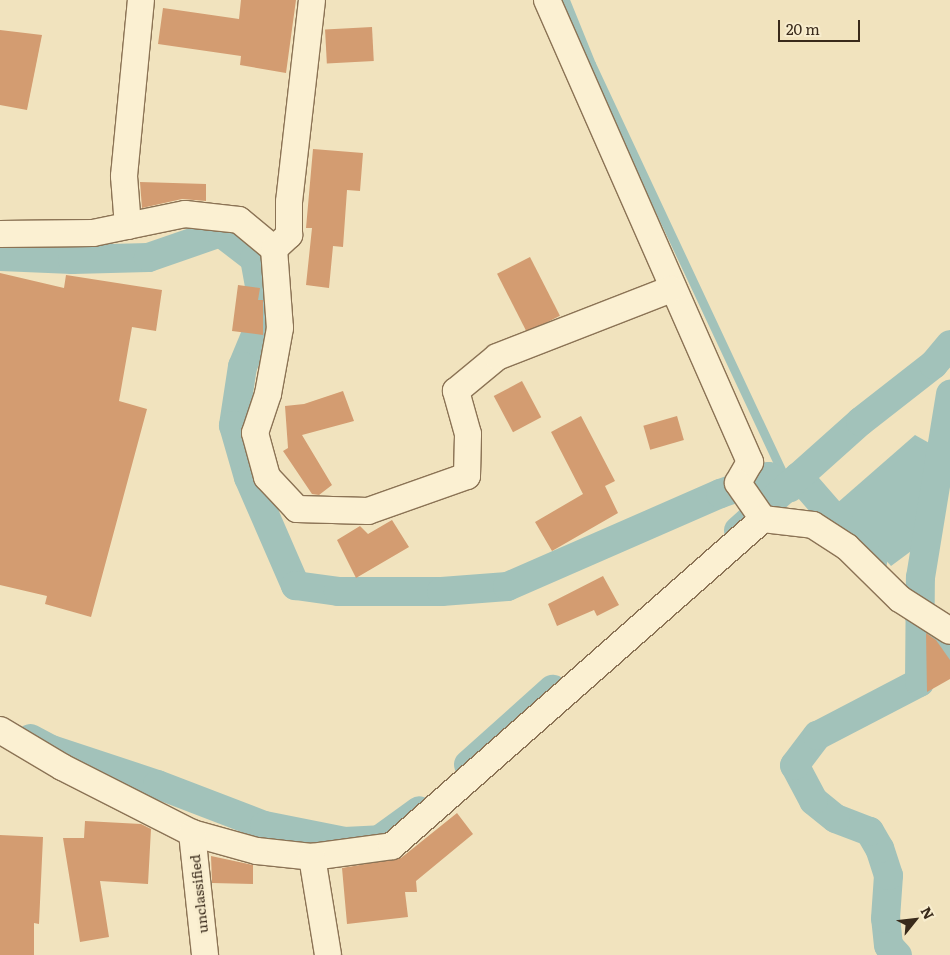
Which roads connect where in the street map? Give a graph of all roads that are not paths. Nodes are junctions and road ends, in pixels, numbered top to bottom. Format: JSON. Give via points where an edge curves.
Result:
{"nodes":[{"id":1,"x":140,"y":0,"type":"edge"},
{"id":2,"x":312,"y":0,"type":"edge"},
{"id":3,"x":547,"y":0,"type":"edge"},
{"id":4,"x":128,"y":226,"type":"junction"},
{"id":5,"x":0,"y":234,"type":"edge"},
{"id":6,"x":274,"y":249,"type":"junction"},
{"id":7,"x":671,"y":288,"type":"junction"},
{"id":8,"x":763,"y":520,"type":"junction"},
{"id":9,"x":950,"y":631,"type":"edge"},
{"id":10,"x":0,"y":730,"type":"edge"},
{"id":11,"x":192,"y":833,"type":"junction"},
{"id":12,"x":312,"y":858,"type":"junction"},
{"id":13,"x":205,"y":955,"type":"edge"},
{"id":14,"x":328,"y":955,"type":"edge"}],
"edges":[{"from":1,"to":4,"type":"street","via":[[124,176]]},
{"from":2,"to":6,"type":"street","via":[[289,202],[289,235]]},
{"from":3,"to":7,"type":"street"},
{"from":4,"to":5,"type":"street","via":[[92,233]]},
{"from":4,"to":6,"type":"street","via":[[185,214],[239,220]]},
{"from":6,"to":7,"type":"street","via":[[280,328],[268,394],[255,433],[267,477],[297,509],[368,510],[467,476],[468,434],[456,391],[496,357]]},
{"from":7,"to":8,"type":"street","via":[[750,462],[738,482]]},
{"from":8,"to":9,"type":"street","via":[[813,525],[847,547],[900,599]]},
{"from":8,"to":12,"type":"street","via":[[392,846]]},
{"from":10,"to":11,"type":"street","via":[[62,767]]},
{"from":11,"to":12,"type":"street","via":[[257,851]]},
{"from":11,"to":13,"type":"street","name":"unclassified"},
{"from":12,"to":14,"type":"street"}]}
